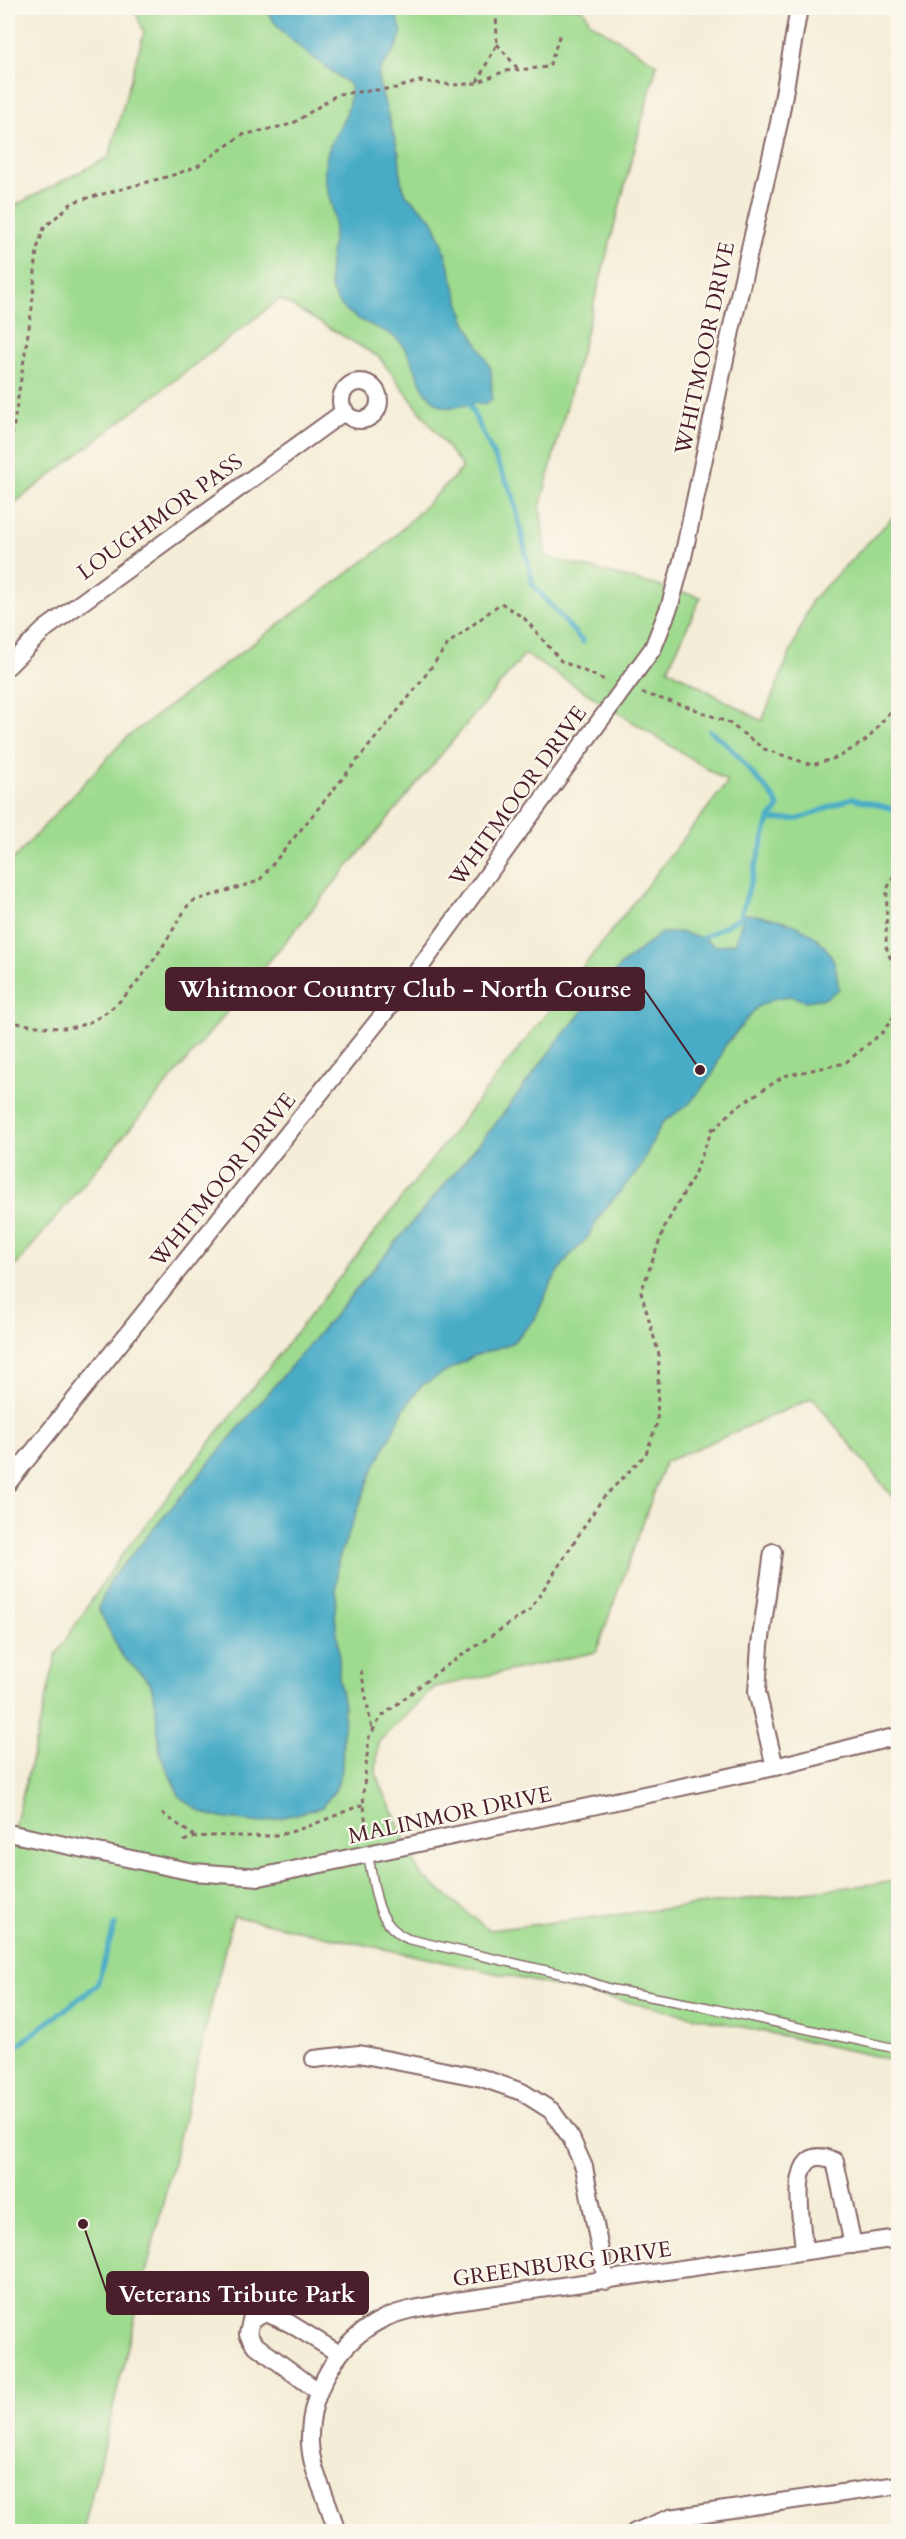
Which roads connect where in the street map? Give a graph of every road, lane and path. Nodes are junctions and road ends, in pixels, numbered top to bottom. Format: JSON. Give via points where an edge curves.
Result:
{"nodes":[{"id":1,"x":496,"y":8,"type":"edge"},
{"id":2,"x":799,"y":8,"type":"edge"},
{"id":3,"x":560,"y":34,"type":"dead end"},
{"id":4,"x":496,"y":44,"type":"junction"},
{"id":5,"x":519,"y":70,"type":"junction"},
{"id":6,"x":476,"y":83,"type":"junction"},
{"id":7,"x":345,"y":411,"type":"dead end"},
{"id":8,"x":8,"y":462,"type":"edge"},
{"id":9,"x":8,"y":666,"type":"edge"},
{"id":10,"x":625,"y":688,"type":"junction"},
{"id":11,"x":898,"y":706,"type":"edge"},
{"id":12,"x":898,"y":868,"type":"edge"},
{"id":13,"x":898,"y":977,"type":"edge"},
{"id":14,"x":898,"y":1010,"type":"edge"},
{"id":15,"x":8,"y":1022,"type":"edge"},
{"id":16,"x":8,"y":1483,"type":"edge"},
{"id":17,"x":773,"y":1552,"type":"dead end"},
{"id":18,"x":361,"y":1670,"type":"dead end"},
{"id":19,"x":372,"y":1732,"type":"junction"},
{"id":20,"x":898,"y":1736,"type":"edge"},
{"id":21,"x":775,"y":1767,"type":"junction"},
{"id":22,"x":364,"y":1804,"type":"junction"},
{"id":23,"x":162,"y":1812,"type":"dead end"},
{"id":24,"x":8,"y":1833,"type":"edge"},
{"id":25,"x":194,"y":1836,"type":"junction"},
{"id":26,"x":184,"y":1841,"type":"dead end"},
{"id":27,"x":368,"y":1856,"type":"junction"},
{"id":28,"x":898,"y":2049,"type":"edge"},
{"id":29,"x":315,"y":2059,"type":"dead end"},
{"id":30,"x":898,"y":2238,"type":"edge"},
{"id":31,"x":854,"y":2245,"type":"junction"},
{"id":32,"x":804,"y":2251,"type":"junction"},
{"id":33,"x":606,"y":2281,"type":"junction"},
{"id":34,"x":338,"y":2353,"type":"junction"},
{"id":35,"x":319,"y":2392,"type":"junction"},
{"id":36,"x":898,"y":2484,"type":"edge"},
{"id":37,"x":336,"y":2532,"type":"edge"},
{"id":38,"x":635,"y":2532,"type":"edge"}],
"edges":[{"from":1,"to":4,"type":"path"},
{"from":2,"to":10,"type":"street","name":"WHITMOOR DRIVE","via":[[780,123],[683,557],[653,648]]},
{"from":3,"to":5,"type":"path","via":[[549,67]]},
{"from":4,"to":5,"type":"path"},
{"from":4,"to":6,"type":"path"},
{"from":5,"to":6,"type":"path","via":[[505,71]]},
{"from":6,"to":8,"type":"path","via":[[420,81],[396,88],[338,94],[292,124],[242,135],[195,167],[73,202],[44,228],[37,249],[32,308]]},
{"from":7,"to":9,"type":"street","name":"LOUGHMOR PASS","via":[[45,629]]},
{"from":10,"to":11,"type":"path","via":[[729,723],[764,749],[812,765],[839,757],[868,739]]},
{"from":10,"to":15,"type":"path","via":[[561,661],[525,619],[501,603],[448,644],[259,881],[190,902],[152,964],[119,1003],[94,1022],[64,1028]]},
{"from":10,"to":16,"type":"street","name":"WHITMOOR DRIVE","via":[[410,981]]},
{"from":12,"to":13,"type":"path","via":[[887,889],[886,947]]},
{"from":14,"to":19,"type":"path","via":[[883,1032],[845,1063],[784,1076],[734,1109],[715,1129],[714,1125],[693,1177],[664,1226],[641,1292],[659,1355],[657,1423],[646,1454],[602,1499],[530,1610],[440,1670],[381,1718]]},
{"from":17,"to":21,"type":"street","via":[[760,1644],[758,1692]]},
{"from":18,"to":19,"type":"path"},
{"from":19,"to":22,"type":"path"},
{"from":20,"to":21,"type":"street","name":"MALINMOR DRIVE"},
{"from":21,"to":27,"type":"street","name":"MALINMOR DRIVE"},
{"from":22,"to":25,"type":"path","via":[[278,1835]]},
{"from":22,"to":27,"type":"path"},
{"from":23,"to":25,"type":"path"},
{"from":24,"to":27,"type":"street","name":"MALINMOR DRIVE","via":[[193,1872],[261,1877]]},
{"from":25,"to":26,"type":"path"},
{"from":27,"to":28,"type":"lane","via":[[385,1923],[408,1940],[611,1989]]},
{"from":29,"to":33,"type":"street","via":[[358,2054],[482,2078],[522,2092],[552,2111],[571,2138],[584,2167]]},
{"from":30,"to":31,"type":"street","name":"GREENBURG DRIVE"},
{"from":31,"to":32,"type":"street","name":"GREENBURG DRIVE"},
{"from":31,"to":32,"type":"street","via":[[835,2161],[823,2156],[811,2158],[802,2166],[799,2184]]},
{"from":32,"to":33,"type":"street","name":"GREENBURG DRIVE"},
{"from":33,"to":34,"type":"street","name":"GREENBURG DRIVE","via":[[456,2301],[385,2317]]},
{"from":34,"to":35,"type":"street","name":"GREENBURG DRIVE"},
{"from":34,"to":35,"type":"street","via":[[266,2313],[252,2319],[248,2334],[254,2344]]},
{"from":35,"to":37,"type":"street","name":"GREENBURG DRIVE","via":[[314,2403],[310,2444],[316,2480]]},
{"from":36,"to":38,"type":"street","via":[[670,2518]]}]}
